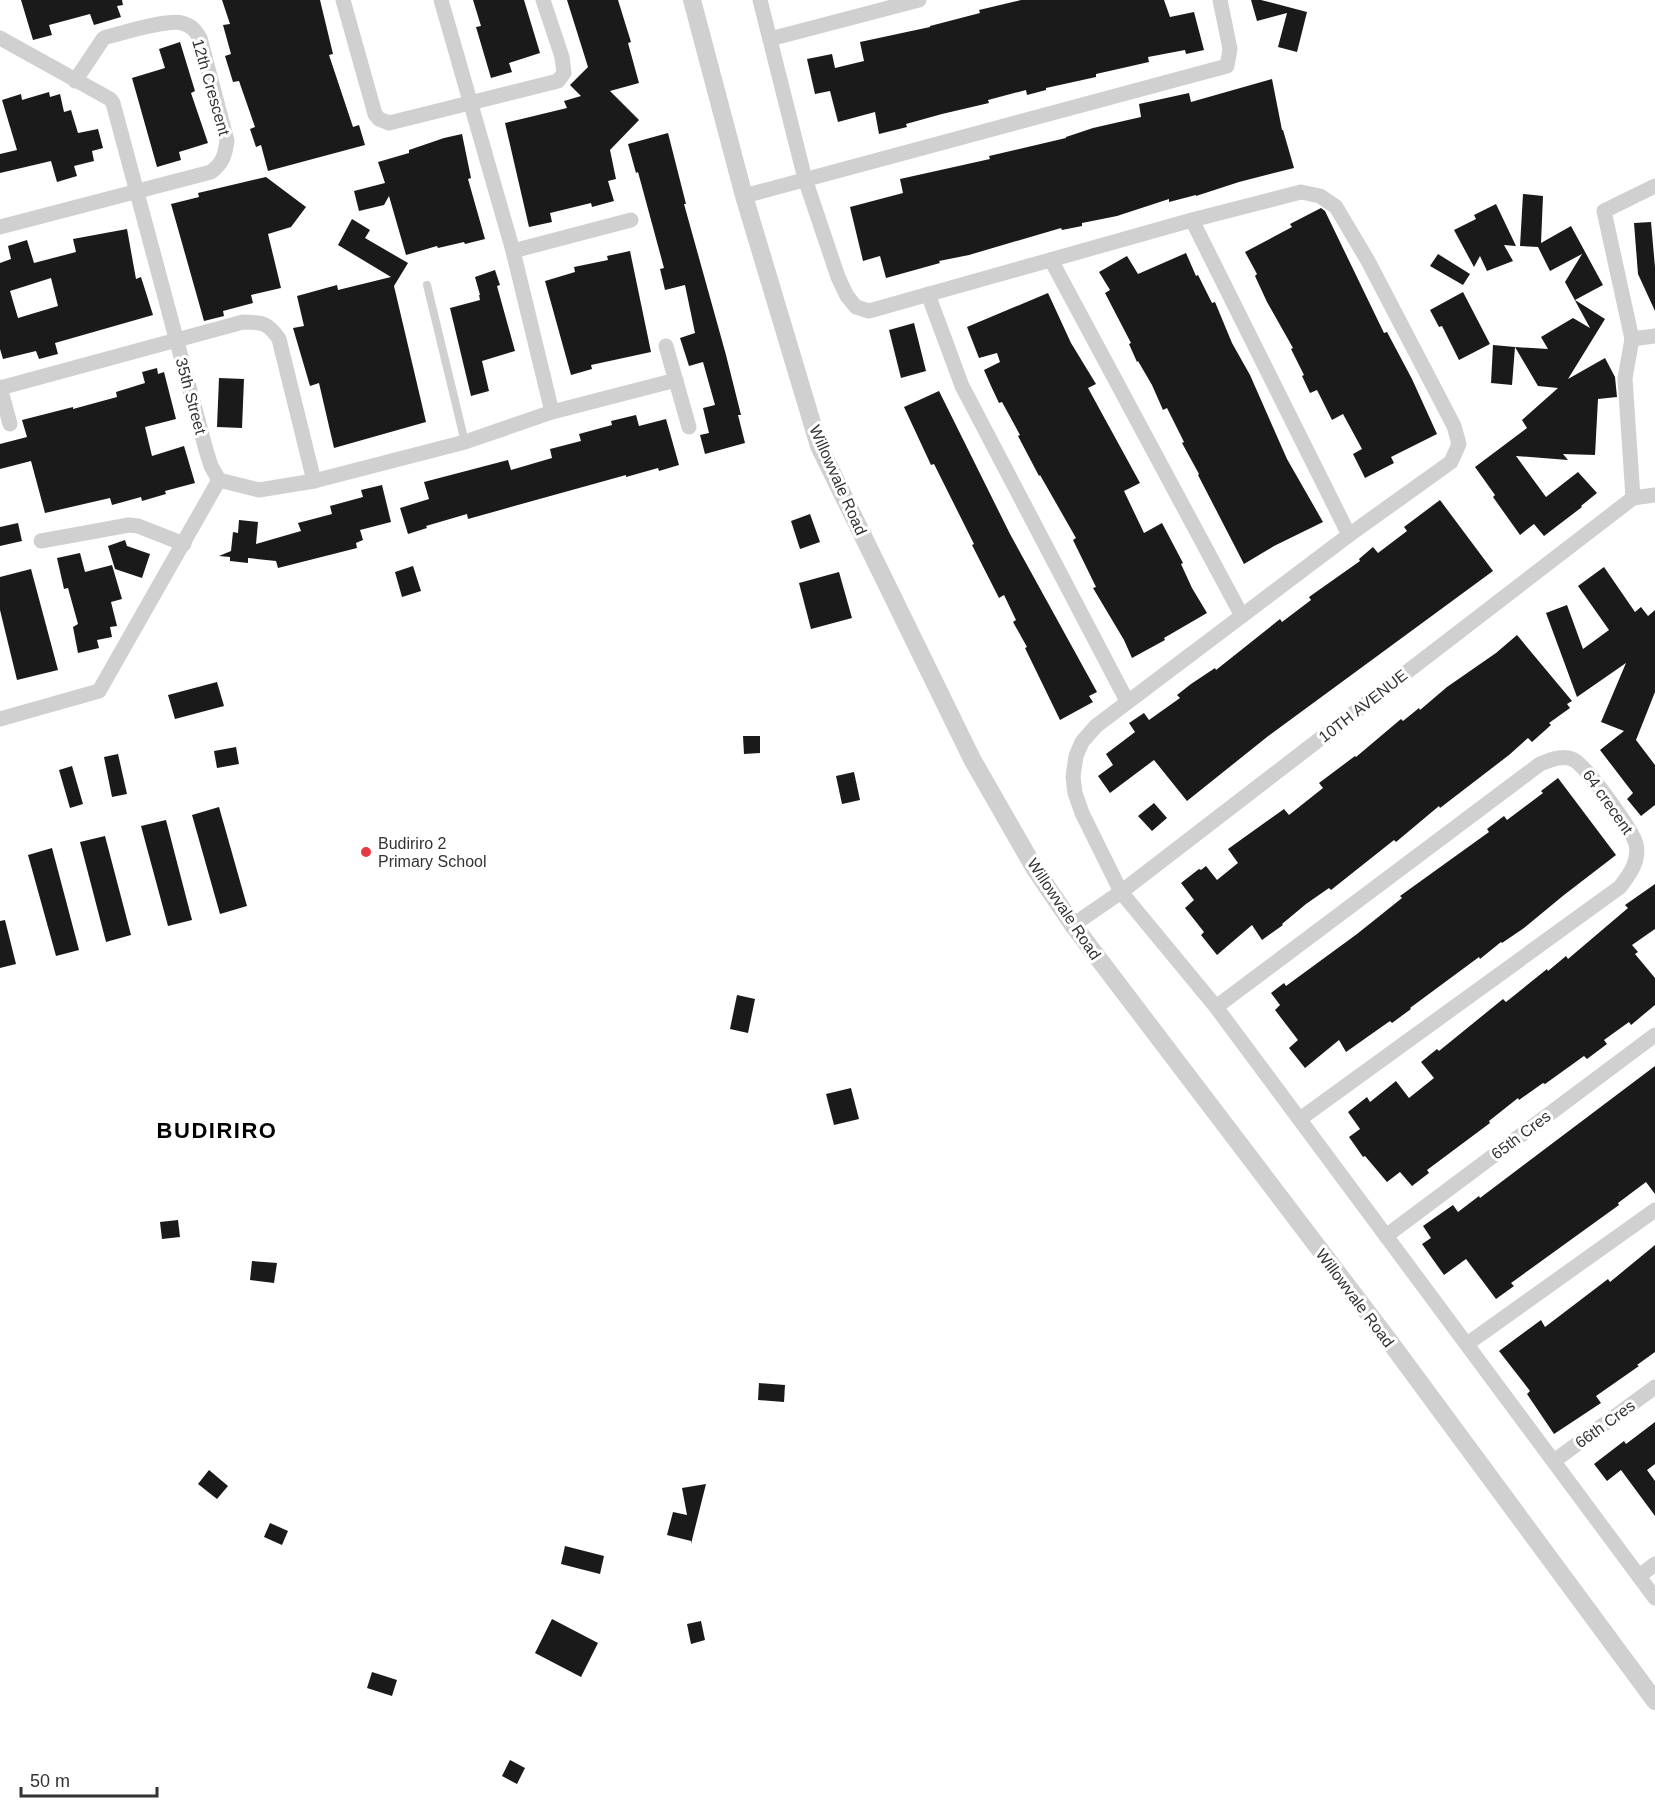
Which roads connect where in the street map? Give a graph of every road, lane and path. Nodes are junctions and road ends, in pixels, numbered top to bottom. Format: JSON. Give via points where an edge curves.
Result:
{"nodes":[{"id":1,"x":344,"y":0,"type":"edge"},
{"id":2,"x":441,"y":0,"type":"edge"},
{"id":3,"x":543,"y":0,"type":"edge"},
{"id":4,"x":692,"y":0,"type":"edge"},
{"id":5,"x":760,"y":0,"type":"edge"},
{"id":6,"x":919,"y":0,"type":"edge"},
{"id":7,"x":1220,"y":0,"type":"edge"},
{"id":8,"x":770,"y":39,"type":"junction"},
{"id":9,"x":2,"y":42,"type":"edge"},
{"id":10,"x":75,"y":81,"type":"junction"},
{"id":11,"x":469,"y":97,"type":"junction"},
{"id":12,"x":805,"y":179,"type":"junction"},
{"id":13,"x":1655,"y":186,"type":"edge"},
{"id":14,"x":137,"y":191,"type":"junction"},
{"id":15,"x":744,"y":196,"type":"junction"},
{"id":16,"x":631,"y":220,"type":"dead end"},
{"id":17,"x":1192,"y":220,"type":"junction"},
{"id":18,"x":0,"y":227,"type":"edge"},
{"id":19,"x":513,"y":251,"type":"junction"},
{"id":20,"x":1051,"y":260,"type":"junction"},
{"id":21,"x":427,"y":285,"type":"dead end"},
{"id":22,"x":928,"y":294,"type":"junction"},
{"id":23,"x":1655,"y":336,"type":"edge"},
{"id":24,"x":1632,"y":339,"type":"junction"},
{"id":25,"x":176,"y":340,"type":"junction"},
{"id":26,"x":666,"y":346,"type":"dead end"},
{"id":27,"x":676,"y":380,"type":"junction"},
{"id":28,"x":0,"y":387,"type":"edge"},
{"id":29,"x":552,"y":412,"type":"junction"},
{"id":30,"x":10,"y":424,"type":"dead end"},
{"id":31,"x":689,"y":427,"type":"dead end"},
{"id":32,"x":465,"y":442,"type":"junction"},
{"id":33,"x":219,"y":480,"type":"junction"},
{"id":34,"x":314,"y":481,"type":"junction"},
{"id":35,"x":1655,"y":495,"type":"edge"},
{"id":36,"x":1633,"y":498,"type":"junction"},
{"id":37,"x":1349,"y":534,"type":"junction"},
{"id":38,"x":41,"y":541,"type":"dead end"},
{"id":39,"x":184,"y":544,"type":"junction"},
{"id":40,"x":1242,"y":616,"type":"junction"},
{"id":41,"x":1127,"y":701,"type":"junction"},
{"id":42,"x":0,"y":719,"type":"edge"},
{"id":43,"x":1121,"y":892,"type":"junction"},
{"id":44,"x":1073,"y":925,"type":"junction"},
{"id":45,"x":1216,"y":1007,"type":"junction"},
{"id":46,"x":1655,"y":1035,"type":"edge"},
{"id":47,"x":1299,"y":1119,"type":"junction"},
{"id":48,"x":1655,"y":1210,"type":"edge"},
{"id":49,"x":1386,"y":1236,"type":"junction"},
{"id":50,"x":1467,"y":1344,"type":"junction"},
{"id":51,"x":1655,"y":1387,"type":"edge"},
{"id":52,"x":1554,"y":1461,"type":"junction"},
{"id":53,"x":1655,"y":1564,"type":"edge"},
{"id":54,"x":1639,"y":1576,"type":"junction"},
{"id":55,"x":1655,"y":1598,"type":"edge"},
{"id":56,"x":1655,"y":1701,"type":"edge"}],
"edges":[{"from":1,"to":11,"type":"street","via":[[379,119],[389,123]]},
{"from":2,"to":11,"type":"street"},
{"from":3,"to":11,"type":"street","via":[[562,57],[564,73],[558,81]]},
{"from":4,"to":15,"type":"street","name":"Willowvale Road"},
{"from":5,"to":8,"type":"street"},
{"from":6,"to":8,"type":"street"},
{"from":7,"to":12,"type":"street","via":[[1230,49],[1227,66]]},
{"from":8,"to":12,"type":"street"},
{"from":9,"to":10,"type":"street","name":"35th Street"},
{"from":10,"to":14,"type":"street","name":"35th Street","via":[[113,103]]},
{"from":10,"to":14,"type":"street","name":"12th Crescent","via":[[106,37],[180,22],[194,28],[200,38],[227,141],[225,155],[220,166],[211,172]]},
{"from":11,"to":19,"type":"street"},
{"from":12,"to":15,"type":"street"},
{"from":12,"to":22,"type":"street","via":[[838,277],[856,307],[869,311]]},
{"from":13,"to":24,"type":"street","via":[[1604,211]]},
{"from":14,"to":18,"type":"street"},
{"from":14,"to":25,"type":"street","name":"35th Street"},
{"from":15,"to":44,"type":"street","name":"Willowvale Road","via":[[819,446],[972,759],[1035,869]]},
{"from":16,"to":19,"type":"street"},
{"from":17,"to":20,"type":"street"},
{"from":17,"to":37,"type":"street"},
{"from":17,"to":37,"type":"street","via":[[1301,192],[1320,196],[1336,207],[1454,426],[1459,444],[1451,462]]},
{"from":19,"to":29,"type":"street"},
{"from":20,"to":22,"type":"street"},
{"from":20,"to":40,"type":"street"},
{"from":21,"to":32,"type":"lane"},
{"from":22,"to":41,"type":"street","via":[[962,386]]},
{"from":23,"to":24,"type":"street"},
{"from":24,"to":36,"type":"street","via":[[1625,378]]},
{"from":25,"to":28,"type":"street"},
{"from":25,"to":33,"type":"street","name":"35th Street","via":[[206,450]]},
{"from":25,"to":34,"type":"street","via":[[243,322],[260,322],[271,328],[279,339]]},
{"from":26,"to":27,"type":"street"},
{"from":27,"to":29,"type":"street"},
{"from":27,"to":31,"type":"street"},
{"from":28,"to":30,"type":"street"},
{"from":29,"to":32,"type":"street"},
{"from":32,"to":34,"type":"street"},
{"from":33,"to":34,"type":"street","via":[[259,490]]},
{"from":33,"to":39,"type":"street"},
{"from":35,"to":36,"type":"street","name":"10TH AVENUE"},
{"from":36,"to":43,"type":"street","name":"10TH AVENUE"},
{"from":37,"to":40,"type":"street"},
{"from":38,"to":39,"type":"street","via":[[129,525]]},
{"from":39,"to":42,"type":"street","via":[[99,691]]},
{"from":40,"to":41,"type":"street"},
{"from":41,"to":43,"type":"street","via":[[1083,742],[1073,777],[1082,813]]},
{"from":43,"to":44,"type":"street","name":"10TH AVENUE"},
{"from":43,"to":45,"type":"street"},
{"from":44,"to":56,"type":"street","name":"Willowvale Road"},
{"from":45,"to":47,"type":"street"},
{"from":45,"to":47,"type":"street","name":"64 crecent","via":[[1540,764],[1572,758],[1585,767],[1636,844],[1636,860],[1620,887]]},
{"from":46,"to":49,"type":"street","name":"65th Cres"},
{"from":47,"to":49,"type":"street"},
{"from":48,"to":50,"type":"street"},
{"from":49,"to":50,"type":"street"},
{"from":50,"to":52,"type":"street"},
{"from":51,"to":52,"type":"street","name":"66th Cres"},
{"from":52,"to":54,"type":"street"},
{"from":53,"to":54,"type":"street"},
{"from":54,"to":55,"type":"street"}]}
